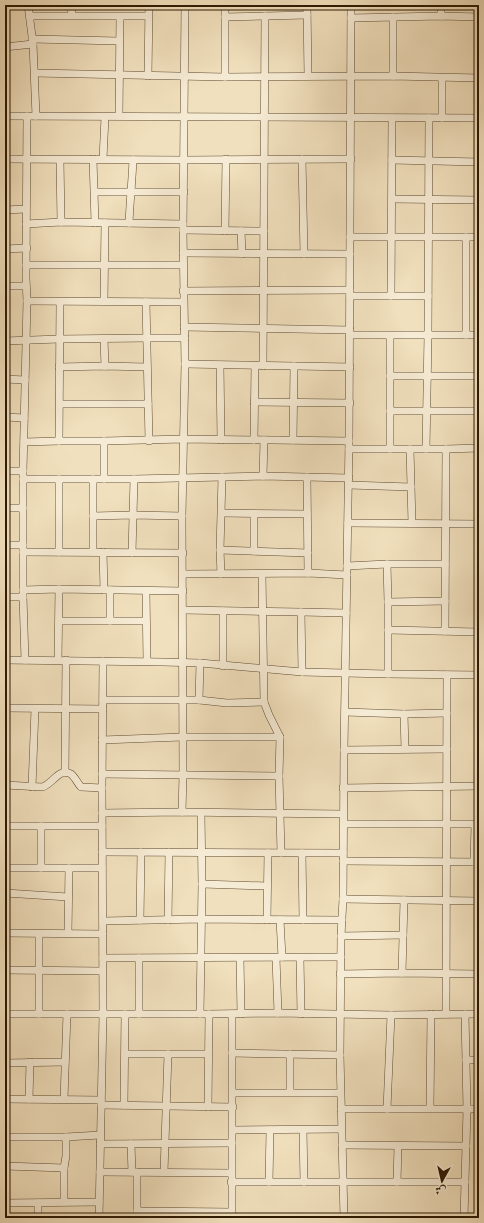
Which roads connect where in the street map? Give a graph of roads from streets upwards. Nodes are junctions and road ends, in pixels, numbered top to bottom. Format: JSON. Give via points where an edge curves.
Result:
{"nodes":[{"id":1,"x":28,"y":5,"type":"edge"},
{"id":2,"x":72,"y":5,"type":"edge"},
{"id":3,"x":149,"y":5,"type":"edge"},
{"id":4,"x":185,"y":5,"type":"edge"},
{"id":5,"x":225,"y":5,"type":"edge"},
{"id":6,"x":308,"y":5,"type":"edge"},
{"id":7,"x":351,"y":5,"type":"edge"},
{"id":8,"x":441,"y":5,"type":"edge"},
{"id":9,"x":72,"y":15,"type":"junction"},
{"id":10,"x":308,"y":15,"type":"junction"},
{"id":11,"x":30,"y":16,"type":"junction"},
{"id":12,"x":148,"y":16,"type":"junction"},
{"id":13,"x":265,"y":16,"type":"junction"},
{"id":14,"x":441,"y":16,"type":"junction"},
{"id":15,"x":120,"y":17,"type":"junction"},
{"id":16,"x":226,"y":17,"type":"junction"},
{"id":17,"x":393,"y":17,"type":"junction"},
{"id":18,"x":351,"y":18,"type":"junction"},
{"id":19,"x":479,"y":18,"type":"edge"},
{"id":20,"x":32,"y":41,"type":"junction"},
{"id":21,"x":119,"y":41,"type":"junction"},
{"id":22,"x":5,"y":47,"type":"edge"},
{"id":23,"x":35,"y":73,"type":"junction"},
{"id":24,"x":119,"y":75,"type":"junction"},
{"id":25,"x":148,"y":76,"type":"junction"},
{"id":26,"x":185,"y":76,"type":"junction"},
{"id":27,"x":308,"y":76,"type":"junction"},
{"id":28,"x":351,"y":76,"type":"junction"},
{"id":29,"x":393,"y":76,"type":"junction"},
{"id":30,"x":225,"y":77,"type":"junction"},
{"id":31,"x":265,"y":77,"type":"junction"},
{"id":32,"x":442,"y":78,"type":"junction"},
{"id":33,"x":479,"y":78,"type":"edge"},
{"id":34,"x":5,"y":116,"type":"edge"},
{"id":35,"x":27,"y":116,"type":"junction"},
{"id":36,"x":36,"y":116,"type":"junction"},
{"id":37,"x":119,"y":116,"type":"junction"},
{"id":38,"x":105,"y":117,"type":"junction"},
{"id":39,"x":185,"y":117,"type":"junction"},
{"id":40,"x":265,"y":117,"type":"junction"},
{"id":41,"x":351,"y":117,"type":"junction"},
{"id":42,"x":392,"y":118,"type":"junction"},
{"id":43,"x":428,"y":118,"type":"junction"},
{"id":44,"x":442,"y":118,"type":"junction"},
{"id":45,"x":479,"y":118,"type":"edge"},
{"id":46,"x":5,"y":159,"type":"edge"},
{"id":47,"x":27,"y":159,"type":"junction"},
{"id":48,"x":93,"y":159,"type":"junction"},
{"id":49,"x":103,"y":159,"type":"junction"},
{"id":50,"x":226,"y":159,"type":"junction"},
{"id":51,"x":302,"y":159,"type":"junction"},
{"id":52,"x":351,"y":159,"type":"junction"},
{"id":53,"x":60,"y":160,"type":"junction"},
{"id":54,"x":132,"y":160,"type":"junction"},
{"id":55,"x":184,"y":160,"type":"junction"},
{"id":56,"x":264,"y":160,"type":"junction"},
{"id":57,"x":392,"y":160,"type":"junction"},
{"id":58,"x":429,"y":161,"type":"junction"},
{"id":59,"x":479,"y":162,"type":"edge"},
{"id":60,"x":95,"y":192,"type":"junction"},
{"id":61,"x":131,"y":192,"type":"junction"},
{"id":62,"x":184,"y":192,"type":"junction"},
{"id":63,"x":392,"y":199,"type":"junction"},
{"id":64,"x":428,"y":199,"type":"junction"},
{"id":65,"x":479,"y":200,"type":"edge"},
{"id":66,"x":26,"y":209,"type":"junction"},
{"id":67,"x":5,"y":210,"type":"edge"},
{"id":68,"x":61,"y":222,"type":"junction"},
{"id":69,"x":95,"y":223,"type":"junction"},
{"id":70,"x":105,"y":223,"type":"junction"},
{"id":71,"x":129,"y":223,"type":"junction"},
{"id":72,"x":26,"y":224,"type":"junction"},
{"id":73,"x":183,"y":227,"type":"junction"},
{"id":74,"x":225,"y":231,"type":"junction"},
{"id":75,"x":241,"y":231,"type":"junction"},
{"id":76,"x":264,"y":231,"type":"junction"},
{"id":77,"x":391,"y":236,"type":"junction"},
{"id":78,"x":428,"y":236,"type":"junction"},
{"id":79,"x":350,"y":237,"type":"junction"},
{"id":80,"x":466,"y":237,"type":"junction"},
{"id":81,"x":479,"y":237,"type":"edge"},
{"id":82,"x":27,"y":248,"type":"junction"},
{"id":83,"x":5,"y":249,"type":"edge"},
{"id":84,"x":183,"y":253,"type":"junction"},
{"id":85,"x":242,"y":254,"type":"junction"},
{"id":86,"x":264,"y":254,"type":"junction"},
{"id":87,"x":304,"y":254,"type":"junction"},
{"id":88,"x":350,"y":254,"type":"junction"},
{"id":89,"x":104,"y":264,"type":"junction"},
{"id":90,"x":26,"y":265,"type":"junction"},
{"id":91,"x":183,"y":266,"type":"junction"},
{"id":92,"x":5,"y":286,"type":"edge"},
{"id":93,"x":26,"y":286,"type":"junction"},
{"id":94,"x":183,"y":291,"type":"junction"},
{"id":95,"x":263,"y":291,"type":"junction"},
{"id":96,"x":350,"y":293,"type":"junction"},
{"id":97,"x":392,"y":296,"type":"junction"},
{"id":98,"x":428,"y":296,"type":"junction"},
{"id":99,"x":27,"y":301,"type":"junction"},
{"id":100,"x":104,"y":301,"type":"junction"},
{"id":101,"x":60,"y":302,"type":"junction"},
{"id":102,"x":146,"y":302,"type":"junction"},
{"id":103,"x":184,"y":302,"type":"junction"},
{"id":104,"x":184,"y":327,"type":"junction"},
{"id":105,"x":264,"y":329,"type":"junction"},
{"id":106,"x":350,"y":333,"type":"junction"},
{"id":107,"x":428,"y":335,"type":"junction"},
{"id":108,"x":466,"y":335,"type":"junction"},
{"id":109,"x":479,"y":335,"type":"edge"},
{"id":110,"x":390,"y":336,"type":"junction"},
{"id":111,"x":104,"y":338,"type":"junction"},
{"id":112,"x":147,"y":338,"type":"junction"},
{"id":113,"x":185,"y":338,"type":"junction"},
{"id":114,"x":59,"y":339,"type":"junction"},
{"id":115,"x":5,"y":341,"type":"edge"},
{"id":116,"x":27,"y":341,"type":"junction"},
{"id":117,"x":185,"y":364,"type":"junction"},
{"id":118,"x":220,"y":365,"type":"junction"},
{"id":119,"x":105,"y":366,"type":"junction"},
{"id":120,"x":255,"y":366,"type":"junction"},
{"id":121,"x":263,"y":366,"type":"junction"},
{"id":122,"x":294,"y":366,"type":"junction"},
{"id":123,"x":59,"y":367,"type":"junction"},
{"id":124,"x":147,"y":367,"type":"junction"},
{"id":125,"x":350,"y":367,"type":"junction"},
{"id":126,"x":390,"y":376,"type":"junction"},
{"id":127,"x":427,"y":376,"type":"junction"},
{"id":128,"x":479,"y":376,"type":"edge"},
{"id":129,"x":5,"y":379,"type":"edge"},
{"id":130,"x":25,"y":380,"type":"junction"},
{"id":131,"x":254,"y":402,"type":"junction"},
{"id":132,"x":293,"y":403,"type":"junction"},
{"id":133,"x":350,"y":403,"type":"junction"},
{"id":134,"x":60,"y":404,"type":"junction"},
{"id":135,"x":148,"y":404,"type":"junction"},
{"id":136,"x":427,"y":410,"type":"junction"},
{"id":137,"x":390,"y":411,"type":"junction"},
{"id":138,"x":479,"y":411,"type":"edge"},
{"id":139,"x":5,"y":417,"type":"edge"},
{"id":140,"x":24,"y":418,"type":"junction"},
{"id":141,"x":183,"y":439,"type":"junction"},
{"id":142,"x":149,"y":440,"type":"junction"},
{"id":143,"x":221,"y":440,"type":"junction"},
{"id":144,"x":254,"y":440,"type":"junction"},
{"id":145,"x":264,"y":440,"type":"junction"},
{"id":146,"x":293,"y":440,"type":"junction"},
{"id":147,"x":60,"y":441,"type":"junction"},
{"id":148,"x":104,"y":441,"type":"junction"},
{"id":149,"x":349,"y":441,"type":"junction"},
{"id":150,"x":24,"y":442,"type":"junction"},
{"id":151,"x":479,"y":448,"type":"edge"},
{"id":152,"x":349,"y":449,"type":"junction"},
{"id":153,"x":390,"y":449,"type":"junction"},
{"id":154,"x":410,"y":449,"type":"junction"},
{"id":155,"x":426,"y":449,"type":"junction"},
{"id":156,"x":446,"y":449,"type":"junction"},
{"id":157,"x":479,"y":465,"type":"edge"},
{"id":158,"x":5,"y":471,"type":"edge"},
{"id":159,"x":23,"y":471,"type":"junction"},
{"id":160,"x":263,"y":476,"type":"junction"},
{"id":161,"x":184,"y":477,"type":"junction"},
{"id":162,"x":222,"y":477,"type":"junction"},
{"id":163,"x":307,"y":477,"type":"junction"},
{"id":164,"x":349,"y":478,"type":"junction"},
{"id":165,"x":23,"y":479,"type":"junction"},
{"id":166,"x":59,"y":479,"type":"junction"},
{"id":167,"x":93,"y":479,"type":"junction"},
{"id":168,"x":104,"y":479,"type":"junction"},
{"id":169,"x":134,"y":479,"type":"junction"},
{"id":170,"x":348,"y":485,"type":"junction"},
{"id":171,"x":411,"y":487,"type":"junction"},
{"id":172,"x":5,"y":508,"type":"edge"},
{"id":173,"x":23,"y":508,"type":"junction"},
{"id":174,"x":222,"y":513,"type":"junction"},
{"id":175,"x":254,"y":514,"type":"junction"},
{"id":176,"x":307,"y":514,"type":"junction"},
{"id":177,"x":134,"y":515,"type":"junction"},
{"id":178,"x":93,"y":516,"type":"junction"},
{"id":179,"x":182,"y":516,"type":"junction"},
{"id":180,"x":348,"y":523,"type":"junction"},
{"id":181,"x":412,"y":523,"type":"junction"},
{"id":182,"x":446,"y":523,"type":"junction"},
{"id":183,"x":479,"y":524,"type":"edge"},
{"id":184,"x":5,"y":545,"type":"edge"},
{"id":185,"x":23,"y":549,"type":"junction"},
{"id":186,"x":220,"y":550,"type":"junction"},
{"id":187,"x":254,"y":551,"type":"junction"},
{"id":188,"x":59,"y":552,"type":"junction"},
{"id":189,"x":93,"y":552,"type":"junction"},
{"id":190,"x":104,"y":552,"type":"junction"},
{"id":191,"x":132,"y":553,"type":"junction"},
{"id":192,"x":183,"y":553,"type":"junction"},
{"id":193,"x":308,"y":553,"type":"junction"},
{"id":194,"x":387,"y":564,"type":"junction"},
{"id":195,"x":445,"y":564,"type":"junction"},
{"id":196,"x":347,"y":566,"type":"junction"},
{"id":197,"x":308,"y":573,"type":"junction"},
{"id":198,"x":183,"y":574,"type":"junction"},
{"id":199,"x":221,"y":574,"type":"junction"},
{"id":200,"x":262,"y":574,"type":"junction"},
{"id":201,"x":347,"y":575,"type":"junction"},
{"id":202,"x":59,"y":589,"type":"junction"},
{"id":203,"x":107,"y":590,"type":"junction"},
{"id":204,"x":146,"y":591,"type":"junction"},
{"id":205,"x":183,"y":591,"type":"junction"},
{"id":206,"x":23,"y":594,"type":"junction"},
{"id":207,"x":5,"y":597,"type":"edge"},
{"id":208,"x":445,"y":601,"type":"junction"},
{"id":209,"x":388,"y":602,"type":"junction"},
{"id":210,"x":182,"y":610,"type":"junction"},
{"id":211,"x":223,"y":611,"type":"junction"},
{"id":212,"x":263,"y":612,"type":"junction"},
{"id":213,"x":301,"y":612,"type":"junction"},
{"id":214,"x":346,"y":613,"type":"junction"},
{"id":215,"x":59,"y":621,"type":"junction"},
{"id":216,"x":110,"y":621,"type":"junction"},
{"id":217,"x":146,"y":621,"type":"junction"},
{"id":218,"x":388,"y":630,"type":"junction"},
{"id":219,"x":444,"y":631,"type":"junction"},
{"id":220,"x":479,"y":632,"type":"edge"},
{"id":221,"x":5,"y":660,"type":"edge"},
{"id":222,"x":25,"y":660,"type":"junction"},
{"id":223,"x":62,"y":660,"type":"junction"},
{"id":224,"x":103,"y":661,"type":"junction"},
{"id":225,"x":147,"y":661,"type":"junction"},
{"id":226,"x":182,"y":662,"type":"junction"},
{"id":227,"x":200,"y":663,"type":"junction"},
{"id":228,"x":223,"y":666,"type":"junction"},
{"id":229,"x":263,"y":668,"type":"junction"},
{"id":230,"x":302,"y":672,"type":"junction"},
{"id":231,"x":345,"y":673,"type":"junction"},
{"id":232,"x":388,"y":674,"type":"junction"},
{"id":233,"x":447,"y":675,"type":"junction"},
{"id":234,"x":479,"y":675,"type":"edge"},
{"id":235,"x":103,"y":700,"type":"junction"},
{"id":236,"x":182,"y":700,"type":"junction"},
{"id":237,"x":199,"y":700,"type":"junction"},
{"id":238,"x":264,"y":702,"type":"junction"},
{"id":239,"x":5,"y":708,"type":"edge"},
{"id":240,"x":34,"y":709,"type":"junction"},
{"id":241,"x":65,"y":709,"type":"junction"},
{"id":242,"x":103,"y":709,"type":"junction"},
{"id":243,"x":345,"y":712,"type":"junction"},
{"id":244,"x":447,"y":713,"type":"junction"},
{"id":245,"x":404,"y":714,"type":"junction"},
{"id":246,"x":182,"y":737,"type":"junction"},
{"id":247,"x":280,"y":737,"type":"junction"},
{"id":248,"x":102,"y":740,"type":"junction"},
{"id":249,"x":405,"y":749,"type":"junction"},
{"id":250,"x":447,"y":749,"type":"junction"},
{"id":251,"x":344,"y":750,"type":"junction"},
{"id":252,"x":65,"y":773,"type":"junction"},
{"id":253,"x":102,"y":774,"type":"junction"},
{"id":254,"x":183,"y":775,"type":"junction"},
{"id":255,"x":279,"y":776,"type":"junction"},
{"id":256,"x":5,"y":785,"type":"edge"},
{"id":257,"x":447,"y":786,"type":"junction"},
{"id":258,"x":479,"y":786,"type":"edge"},
{"id":259,"x":32,"y":787,"type":"junction"},
{"id":260,"x":102,"y":788,"type":"junction"},
{"id":261,"x":343,"y":788,"type":"junction"},
{"id":262,"x":182,"y":812,"type":"junction"},
{"id":263,"x":102,"y":813,"type":"junction"},
{"id":264,"x":201,"y":813,"type":"junction"},
{"id":265,"x":280,"y":814,"type":"junction"},
{"id":266,"x":343,"y":814,"type":"junction"},
{"id":267,"x":344,"y":824,"type":"junction"},
{"id":268,"x":477,"y":824,"type":"edge"},
{"id":269,"x":447,"y":825,"type":"junction"},
{"id":270,"x":5,"y":826,"type":"edge"},
{"id":271,"x":41,"y":826,"type":"junction"},
{"id":272,"x":102,"y":826,"type":"junction"},
{"id":273,"x":102,"y":852,"type":"junction"},
{"id":274,"x":141,"y":852,"type":"junction"},
{"id":275,"x":169,"y":852,"type":"junction"},
{"id":276,"x":202,"y":853,"type":"junction"},
{"id":277,"x":268,"y":853,"type":"junction"},
{"id":278,"x":281,"y":853,"type":"junction"},
{"id":279,"x":302,"y":853,"type":"junction"},
{"id":280,"x":343,"y":853,"type":"junction"},
{"id":281,"x":343,"y":861,"type":"junction"},
{"id":282,"x":447,"y":862,"type":"junction"},
{"id":283,"x":477,"y":862,"type":"edge"},
{"id":284,"x":5,"y":868,"type":"edge"},
{"id":285,"x":41,"y":868,"type":"junction"},
{"id":286,"x":69,"y":868,"type":"junction"},
{"id":287,"x":102,"y":868,"type":"junction"},
{"id":288,"x":202,"y":884,"type":"junction"},
{"id":289,"x":267,"y":886,"type":"junction"},
{"id":290,"x":5,"y":893,"type":"edge"},
{"id":291,"x":68,"y":896,"type":"junction"},
{"id":292,"x":343,"y":899,"type":"junction"},
{"id":293,"x":404,"y":900,"type":"junction"},
{"id":294,"x":446,"y":901,"type":"junction"},
{"id":295,"x":479,"y":901,"type":"edge"},
{"id":296,"x":140,"y":920,"type":"junction"},
{"id":297,"x":168,"y":920,"type":"junction"},
{"id":298,"x":201,"y":920,"type":"junction"},
{"id":299,"x":267,"y":920,"type":"junction"},
{"id":300,"x":280,"y":920,"type":"junction"},
{"id":301,"x":303,"y":920,"type":"junction"},
{"id":302,"x":342,"y":920,"type":"junction"},
{"id":303,"x":103,"y":921,"type":"junction"},
{"id":304,"x":5,"y":933,"type":"edge"},
{"id":305,"x":68,"y":933,"type":"junction"},
{"id":306,"x":39,"y":934,"type":"junction"},
{"id":307,"x":103,"y":934,"type":"junction"},
{"id":308,"x":403,"y":935,"type":"junction"},
{"id":309,"x":341,"y":936,"type":"junction"},
{"id":310,"x":200,"y":957,"type":"junction"},
{"id":311,"x":340,"y":957,"type":"junction"},
{"id":312,"x":103,"y":958,"type":"junction"},
{"id":313,"x":139,"y":958,"type":"junction"},
{"id":314,"x":240,"y":958,"type":"junction"},
{"id":315,"x":279,"y":958,"type":"junction"},
{"id":316,"x":300,"y":958,"type":"junction"},
{"id":317,"x":5,"y":970,"type":"edge"},
{"id":318,"x":39,"y":971,"type":"junction"},
{"id":319,"x":102,"y":971,"type":"junction"},
{"id":320,"x":402,"y":973,"type":"junction"},
{"id":321,"x":446,"y":973,"type":"junction"},
{"id":322,"x":340,"y":974,"type":"junction"},
{"id":323,"x":479,"y":974,"type":"edge"},
{"id":324,"x":278,"y":1013,"type":"junction"},
{"id":325,"x":5,"y":1014,"type":"edge"},
{"id":326,"x":39,"y":1014,"type":"junction"},
{"id":327,"x":67,"y":1014,"type":"junction"},
{"id":328,"x":103,"y":1014,"type":"junction"},
{"id":329,"x":125,"y":1014,"type":"junction"},
{"id":330,"x":139,"y":1014,"type":"junction"},
{"id":331,"x":200,"y":1014,"type":"junction"},
{"id":332,"x":209,"y":1014,"type":"junction"},
{"id":333,"x":232,"y":1014,"type":"junction"},
{"id":334,"x":241,"y":1014,"type":"junction"},
{"id":335,"x":301,"y":1014,"type":"junction"},
{"id":336,"x":340,"y":1014,"type":"junction"},
{"id":337,"x":431,"y":1014,"type":"junction"},
{"id":338,"x":446,"y":1014,"type":"junction"},
{"id":339,"x":465,"y":1014,"type":"junction"},
{"id":340,"x":479,"y":1014,"type":"edge"},
{"id":341,"x":391,"y":1015,"type":"junction"},
{"id":342,"x":232,"y":1053,"type":"junction"},
{"id":343,"x":125,"y":1054,"type":"junction"},
{"id":344,"x":168,"y":1054,"type":"junction"},
{"id":345,"x":208,"y":1054,"type":"junction"},
{"id":346,"x":290,"y":1054,"type":"junction"},
{"id":347,"x":340,"y":1055,"type":"junction"},
{"id":348,"x":466,"y":1060,"type":"junction"},
{"id":349,"x":479,"y":1060,"type":"edge"},
{"id":350,"x":5,"y":1062,"type":"edge"},
{"id":351,"x":30,"y":1062,"type":"junction"},
{"id":352,"x":65,"y":1062,"type":"junction"},
{"id":353,"x":290,"y":1092,"type":"junction"},
{"id":354,"x":233,"y":1093,"type":"junction"},
{"id":355,"x":340,"y":1093,"type":"junction"},
{"id":356,"x":29,"y":1098,"type":"junction"},
{"id":357,"x":5,"y":1099,"type":"edge"},
{"id":358,"x":64,"y":1099,"type":"junction"},
{"id":359,"x":101,"y":1102,"type":"junction"},
{"id":360,"x":124,"y":1105,"type":"junction"},
{"id":361,"x":166,"y":1106,"type":"junction"},
{"id":362,"x":208,"y":1107,"type":"junction"},
{"id":363,"x":233,"y":1107,"type":"junction"},
{"id":364,"x":430,"y":1108,"type":"junction"},
{"id":365,"x":341,"y":1109,"type":"junction"},
{"id":366,"x":387,"y":1109,"type":"junction"},
{"id":367,"x":467,"y":1109,"type":"junction"},
{"id":368,"x":479,"y":1109,"type":"edge"},
{"id":369,"x":341,"y":1129,"type":"junction"},
{"id":370,"x":232,"y":1130,"type":"junction"},
{"id":371,"x":270,"y":1130,"type":"junction"},
{"id":372,"x":303,"y":1130,"type":"junction"},
{"id":373,"x":100,"y":1135,"type":"junction"},
{"id":374,"x":66,"y":1137,"type":"junction"},
{"id":375,"x":5,"y":1138,"type":"edge"},
{"id":376,"x":164,"y":1143,"type":"junction"},
{"id":377,"x":232,"y":1143,"type":"junction"},
{"id":378,"x":100,"y":1144,"type":"junction"},
{"id":379,"x":131,"y":1144,"type":"junction"},
{"id":380,"x":342,"y":1145,"type":"junction"},
{"id":381,"x":398,"y":1146,"type":"junction"},
{"id":382,"x":466,"y":1146,"type":"junction"},
{"id":383,"x":5,"y":1166,"type":"edge"},
{"id":384,"x":64,"y":1168,"type":"junction"},
{"id":385,"x":100,"y":1172,"type":"junction"},
{"id":386,"x":135,"y":1172,"type":"junction"},
{"id":387,"x":164,"y":1172,"type":"junction"},
{"id":388,"x":231,"y":1172,"type":"junction"},
{"id":389,"x":231,"y":1182,"type":"junction"},
{"id":390,"x":269,"y":1182,"type":"junction"},
{"id":391,"x":304,"y":1182,"type":"junction"},
{"id":392,"x":343,"y":1182,"type":"junction"},
{"id":393,"x":397,"y":1182,"type":"junction"},
{"id":394,"x":465,"y":1182,"type":"junction"},
{"id":395,"x":64,"y":1202,"type":"junction"},
{"id":396,"x":99,"y":1202,"type":"junction"},
{"id":397,"x":5,"y":1203,"type":"edge"},
{"id":398,"x":38,"y":1203,"type":"junction"},
{"id":399,"x":137,"y":1214,"type":"edge"},
{"id":400,"x":231,"y":1215,"type":"edge"},
{"id":401,"x":38,"y":1218,"type":"edge"},
{"id":402,"x":99,"y":1218,"type":"edge"},
{"id":403,"x":344,"y":1218,"type":"edge"},
{"id":404,"x":464,"y":1218,"type":"edge"}],
"edges":[{"from":1,"to":11,"type":"street"},
{"from":2,"to":9,"type":"street"},
{"from":3,"to":12,"type":"street"},
{"from":4,"to":26,"type":"street"},
{"from":5,"to":16,"type":"street"},
{"from":6,"to":10,"type":"street"},
{"from":7,"to":18,"type":"street"},
{"from":8,"to":14,"type":"street"},
{"from":9,"to":11,"type":"street"},
{"from":9,"to":15,"type":"street"},
{"from":10,"to":13,"type":"street"},
{"from":10,"to":27,"type":"street"},
{"from":11,"to":20,"type":"street"},
{"from":12,"to":15,"type":"street"},
{"from":12,"to":25,"type":"street"},
{"from":13,"to":16,"type":"street"},
{"from":13,"to":31,"type":"street"},
{"from":14,"to":17,"type":"street"},
{"from":14,"to":19,"type":"street"},
{"from":15,"to":21,"type":"street"},
{"from":16,"to":30,"type":"street"},
{"from":17,"to":18,"type":"street"},
{"from":17,"to":29,"type":"street"},
{"from":18,"to":28,"type":"street"},
{"from":20,"to":21,"type":"street"},
{"from":20,"to":22,"type":"street"},
{"from":20,"to":23,"type":"street"},
{"from":21,"to":24,"type":"street"},
{"from":23,"to":24,"type":"street"},
{"from":23,"to":36,"type":"street"},
{"from":24,"to":25,"type":"street"},
{"from":24,"to":37,"type":"street"},
{"from":25,"to":26,"type":"street"},
{"from":26,"to":30,"type":"street"},
{"from":26,"to":39,"type":"street"},
{"from":27,"to":28,"type":"street"},
{"from":27,"to":31,"type":"street"},
{"from":28,"to":29,"type":"street"},
{"from":28,"to":41,"type":"street"},
{"from":29,"to":32,"type":"street"},
{"from":30,"to":31,"type":"street"},
{"from":31,"to":40,"type":"street"},
{"from":32,"to":33,"type":"street"},
{"from":32,"to":44,"type":"street"},
{"from":34,"to":35,"type":"street"},
{"from":35,"to":36,"type":"street"},
{"from":35,"to":47,"type":"street"},
{"from":36,"to":38,"type":"street"},
{"from":37,"to":38,"type":"street"},
{"from":37,"to":39,"type":"street"},
{"from":38,"to":49,"type":"street"},
{"from":39,"to":40,"type":"street"},
{"from":39,"to":55,"type":"street"},
{"from":40,"to":41,"type":"street"},
{"from":40,"to":56,"type":"street"},
{"from":41,"to":42,"type":"street"},
{"from":41,"to":52,"type":"street"},
{"from":42,"to":43,"type":"street"},
{"from":42,"to":57,"type":"street"},
{"from":43,"to":44,"type":"street"},
{"from":43,"to":58,"type":"street"},
{"from":44,"to":45,"type":"street"},
{"from":46,"to":47,"type":"street"},
{"from":47,"to":53,"type":"street"},
{"from":47,"to":66,"type":"street"},
{"from":48,"to":49,"type":"street"},
{"from":48,"to":53,"type":"street"},
{"from":48,"to":60,"type":"street"},
{"from":49,"to":54,"type":"street"},
{"from":50,"to":55,"type":"street"},
{"from":50,"to":56,"type":"street"},
{"from":50,"to":74,"type":"street"},
{"from":51,"to":52,"type":"street"},
{"from":51,"to":56,"type":"street"},
{"from":51,"to":87,"type":"street"},
{"from":52,"to":79,"type":"street"},
{"from":53,"to":68,"type":"street"},
{"from":54,"to":55,"type":"street"},
{"from":54,"to":61,"type":"street"},
{"from":55,"to":62,"type":"street"},
{"from":56,"to":76,"type":"street"},
{"from":57,"to":58,"type":"street"},
{"from":57,"to":63,"type":"street"},
{"from":58,"to":59,"type":"street"},
{"from":58,"to":64,"type":"street"},
{"from":60,"to":61,"type":"street"},
{"from":60,"to":69,"type":"street"},
{"from":61,"to":62,"type":"street"},
{"from":61,"to":71,"type":"street"},
{"from":62,"to":73,"type":"street"},
{"from":63,"to":64,"type":"street"},
{"from":63,"to":77,"type":"street"},
{"from":64,"to":65,"type":"street"},
{"from":64,"to":78,"type":"street"},
{"from":66,"to":67,"type":"street"},
{"from":66,"to":72,"type":"street"},
{"from":68,"to":69,"type":"street"},
{"from":68,"to":72,"type":"street"},
{"from":69,"to":70,"type":"street"},
{"from":70,"to":71,"type":"street"},
{"from":70,"to":89,"type":"street"},
{"from":71,"to":73,"type":"street"},
{"from":72,"to":82,"type":"street"},
{"from":73,"to":74,"type":"street"},
{"from":73,"to":84,"type":"street"},
{"from":74,"to":75,"type":"street"},
{"from":75,"to":76,"type":"street"},
{"from":75,"to":85,"type":"street"},
{"from":76,"to":86,"type":"street"},
{"from":77,"to":78,"type":"street"},
{"from":77,"to":79,"type":"street"},
{"from":77,"to":97,"type":"street"},
{"from":78,"to":80,"type":"street"},
{"from":78,"to":98,"type":"street"},
{"from":79,"to":88,"type":"street"},
{"from":80,"to":81,"type":"street"},
{"from":80,"to":108,"type":"street"},
{"from":82,"to":83,"type":"street"},
{"from":82,"to":90,"type":"street"},
{"from":84,"to":85,"type":"street"},
{"from":84,"to":91,"type":"street"},
{"from":85,"to":86,"type":"street"},
{"from":86,"to":87,"type":"street"},
{"from":86,"to":95,"type":"street"},
{"from":87,"to":88,"type":"street"},
{"from":88,"to":96,"type":"street"},
{"from":89,"to":90,"type":"street"},
{"from":89,"to":91,"type":"street"},
{"from":89,"to":100,"type":"street"},
{"from":90,"to":93,"type":"street"},
{"from":91,"to":94,"type":"street"},
{"from":92,"to":93,"type":"street"},
{"from":93,"to":99,"type":"street"},
{"from":94,"to":95,"type":"street"},
{"from":94,"to":103,"type":"street"},
{"from":95,"to":96,"type":"street"},
{"from":95,"to":105,"type":"street"},
{"from":96,"to":97,"type":"street"},
{"from":96,"to":106,"type":"street"},
{"from":97,"to":98,"type":"street"},
{"from":98,"to":107,"type":"street"},
{"from":99,"to":101,"type":"street"},
{"from":99,"to":116,"type":"street"},
{"from":100,"to":101,"type":"street"},
{"from":100,"to":102,"type":"street"},
{"from":101,"to":114,"type":"street"},
{"from":102,"to":103,"type":"street"},
{"from":102,"to":112,"type":"street"},
{"from":103,"to":104,"type":"street"},
{"from":104,"to":105,"type":"street"},
{"from":104,"to":113,"type":"street"},
{"from":105,"to":106,"type":"street"},
{"from":105,"to":121,"type":"street"},
{"from":106,"to":110,"type":"street"},
{"from":106,"to":125,"type":"street"},
{"from":107,"to":108,"type":"street"},
{"from":107,"to":110,"type":"street"},
{"from":107,"to":127,"type":"street"},
{"from":108,"to":109,"type":"street"},
{"from":110,"to":126,"type":"street"},
{"from":111,"to":112,"type":"street"},
{"from":111,"to":114,"type":"street"},
{"from":111,"to":119,"type":"street"},
{"from":112,"to":113,"type":"street"},
{"from":112,"to":124,"type":"street"},
{"from":113,"to":117,"type":"street"},
{"from":114,"to":116,"type":"street"},
{"from":114,"to":123,"type":"street"},
{"from":115,"to":116,"type":"street"},
{"from":116,"to":130,"type":"street"},
{"from":117,"to":118,"type":"street"},
{"from":117,"to":141,"type":"street"},
{"from":118,"to":120,"type":"street"},
{"from":118,"to":143,"type":"street"},
{"from":119,"to":123,"type":"street"},
{"from":119,"to":124,"type":"street"},
{"from":120,"to":121,"type":"street"},
{"from":120,"to":131,"type":"street"},
{"from":121,"to":122,"type":"street"},
{"from":122,"to":125,"type":"street"},
{"from":122,"to":132,"type":"street"},
{"from":123,"to":134,"type":"street"},
{"from":124,"to":135,"type":"street"},
{"from":125,"to":133,"type":"street"},
{"from":126,"to":127,"type":"street"},
{"from":126,"to":137,"type":"street"},
{"from":127,"to":128,"type":"street"},
{"from":127,"to":136,"type":"street"},
{"from":129,"to":130,"type":"street"},
{"from":130,"to":140,"type":"street"},
{"from":131,"to":132,"type":"street"},
{"from":131,"to":144,"type":"street"},
{"from":132,"to":133,"type":"street"},
{"from":132,"to":146,"type":"street"},
{"from":133,"to":149,"type":"street"},
{"from":134,"to":135,"type":"street"},
{"from":134,"to":147,"type":"street"},
{"from":135,"to":142,"type":"street"},
{"from":136,"to":137,"type":"street"},
{"from":136,"to":138,"type":"street"},
{"from":136,"to":155,"type":"street"},
{"from":137,"to":153,"type":"street"},
{"from":139,"to":140,"type":"street"},
{"from":140,"to":150,"type":"street"},
{"from":141,"to":142,"type":"street"},
{"from":141,"to":143,"type":"street"},
{"from":141,"to":161,"type":"street"},
{"from":142,"to":148,"type":"street"},
{"from":143,"to":144,"type":"street"},
{"from":144,"to":145,"type":"street"},
{"from":145,"to":146,"type":"street"},
{"from":145,"to":160,"type":"street"},
{"from":146,"to":149,"type":"street"},
{"from":147,"to":148,"type":"street"},
{"from":147,"to":150,"type":"street"},
{"from":148,"to":168,"type":"street"},
{"from":149,"to":152,"type":"street"},
{"from":150,"to":159,"type":"street"},
{"from":151,"to":156,"type":"street"},
{"from":151,"to":157,"type":"street"},
{"from":152,"to":153,"type":"street"},
{"from":152,"to":164,"type":"street"},
{"from":153,"to":154,"type":"street"},
{"from":154,"to":155,"type":"street"},
{"from":154,"to":171,"type":"street"},
{"from":155,"to":156,"type":"street"},
{"from":156,"to":182,"type":"street"},
{"from":158,"to":159,"type":"street"},
{"from":159,"to":165,"type":"street"},
{"from":160,"to":162,"type":"street"},
{"from":160,"to":163,"type":"street"},
{"from":161,"to":162,"type":"street"},
{"from":161,"to":169,"type":"street"},
{"from":161,"to":179,"type":"street"},
{"from":162,"to":174,"type":"street"},
{"from":163,"to":164,"type":"street"},
{"from":163,"to":176,"type":"street"},
{"from":164,"to":170,"type":"street"},
{"from":165,"to":166,"type":"street"},
{"from":165,"to":173,"type":"street"},
{"from":166,"to":167,"type":"street"},
{"from":166,"to":188,"type":"street"},
{"from":167,"to":168,"type":"street"},
{"from":167,"to":178,"type":"street"},
{"from":168,"to":169,"type":"street"},
{"from":169,"to":177,"type":"street"},
{"from":170,"to":171,"type":"street"},
{"from":170,"to":180,"type":"street"},
{"from":171,"to":181,"type":"street"},
{"from":172,"to":173,"type":"street"},
{"from":173,"to":185,"type":"street"},
{"from":174,"to":175,"type":"street"},
{"from":174,"to":186,"type":"street"},
{"from":175,"to":176,"type":"street"},
{"from":175,"to":187,"type":"street"},
{"from":176,"to":193,"type":"street"},
{"from":177,"to":178,"type":"street"},
{"from":177,"to":179,"type":"street"},
{"from":177,"to":191,"type":"street"},
{"from":178,"to":189,"type":"street"},
{"from":179,"to":192,"type":"street"},
{"from":180,"to":181,"type":"street"},
{"from":180,"to":196,"type":"street"},
{"from":181,"to":182,"type":"street"},
{"from":182,"to":183,"type":"street"},
{"from":182,"to":195,"type":"street"},
{"from":184,"to":185,"type":"street"},
{"from":185,"to":188,"type":"street"},
{"from":185,"to":206,"type":"street"},
{"from":186,"to":187,"type":"street"},
{"from":186,"to":199,"type":"street"},
{"from":187,"to":193,"type":"street"},
{"from":188,"to":189,"type":"street"},
{"from":189,"to":190,"type":"street"},
{"from":190,"to":191,"type":"street"},
{"from":190,"to":203,"type":"street"},
{"from":191,"to":192,"type":"street"},
{"from":192,"to":198,"type":"street"},
{"from":193,"to":197,"type":"street"},
{"from":194,"to":195,"type":"street"},
{"from":194,"to":196,"type":"street"},
{"from":194,"to":209,"type":"street"},
{"from":195,"to":208,"type":"street"},
{"from":196,"to":201,"type":"street"},
{"from":197,"to":200,"type":"street"},
{"from":197,"to":201,"type":"street"},
{"from":198,"to":199,"type":"street"},
{"from":198,"to":205,"type":"street"},
{"from":199,"to":200,"type":"street"},
{"from":200,"to":212,"type":"street"},
{"from":201,"to":214,"type":"street"},
{"from":202,"to":203,"type":"street"},
{"from":202,"to":206,"type":"street"},
{"from":202,"to":215,"type":"street"},
{"from":203,"to":204,"type":"street"},
{"from":203,"to":216,"type":"street"},
{"from":204,"to":205,"type":"street"},
{"from":204,"to":217,"type":"street"},
{"from":205,"to":210,"type":"street"},
{"from":206,"to":207,"type":"street"},
{"from":206,"to":222,"type":"street"},
{"from":208,"to":209,"type":"street"},
{"from":208,"to":219,"type":"street"},
{"from":209,"to":218,"type":"street"},
{"from":210,"to":211,"type":"street"},
{"from":210,"to":226,"type":"street"},
{"from":211,"to":212,"type":"street"},
{"from":211,"to":228,"type":"street"},
{"from":212,"to":213,"type":"street"},
{"from":212,"to":229,"type":"street"},
{"from":213,"to":214,"type":"street"},
{"from":213,"to":230,"type":"street"},
{"from":214,"to":231,"type":"street"},
{"from":215,"to":216,"type":"street"},
{"from":215,"to":223,"type":"street"},
{"from":216,"to":217,"type":"street"},
{"from":217,"to":225,"type":"street"},
{"from":218,"to":219,"type":"street"},
{"from":218,"to":232,"type":"street"},
{"from":219,"to":220,"type":"street"},
{"from":221,"to":222,"type":"street"},
{"from":222,"to":223,"type":"street"},
{"from":223,"to":224,"type":"street"},
{"from":223,"to":241,"type":"street"},
{"from":224,"to":225,"type":"street"},
{"from":224,"to":235,"type":"street"},
{"from":225,"to":226,"type":"street"},
{"from":226,"to":227,"type":"street"},
{"from":226,"to":236,"type":"street"},
{"from":227,"to":228,"type":"street"},
{"from":227,"to":237,"type":"street"},
{"from":228,"to":229,"type":"street"},
{"from":229,"to":230,"type":"street"},
{"from":229,"to":238,"type":"street"},
{"from":230,"to":231,"type":"street"},
{"from":231,"to":232,"type":"street"},
{"from":231,"to":243,"type":"street"},
{"from":232,"to":233,"type":"street"},
{"from":233,"to":234,"type":"street"},
{"from":233,"to":244,"type":"street"},
{"from":235,"to":236,"type":"street"},
{"from":235,"to":242,"type":"street"},
{"from":236,"to":237,"type":"street"},
{"from":236,"to":246,"type":"street"},
{"from":237,"to":238,"type":"street","via":[[227,703]]},
{"from":238,"to":247,"type":"street"},
{"from":239,"to":240,"type":"street"},
{"from":240,"to":241,"type":"street"},
{"from":240,"to":259,"type":"street"},
{"from":241,"to":242,"type":"street"},
{"from":241,"to":252,"type":"street"},
{"from":242,"to":248,"type":"street"},
{"from":243,"to":245,"type":"street"},
{"from":243,"to":251,"type":"street"},
{"from":244,"to":245,"type":"street"},
{"from":244,"to":250,"type":"street"},
{"from":245,"to":249,"type":"street"},
{"from":246,"to":247,"type":"street"},
{"from":246,"to":248,"type":"street"},
{"from":246,"to":254,"type":"street"},
{"from":247,"to":255,"type":"street"},
{"from":248,"to":253,"type":"street"},
{"from":249,"to":250,"type":"street"},
{"from":249,"to":251,"type":"street"},
{"from":250,"to":257,"type":"street"},
{"from":251,"to":261,"type":"street"},
{"from":252,"to":259,"type":"street","via":[[59,774],[45,787]]},
{"from":252,"to":260,"type":"street","via":[[72,775],[81,787]]},
{"from":253,"to":254,"type":"street"},
{"from":253,"to":260,"type":"street"},
{"from":254,"to":255,"type":"street"},
{"from":254,"to":262,"type":"street"},
{"from":255,"to":265,"type":"street"},
{"from":256,"to":259,"type":"street"},
{"from":257,"to":258,"type":"street"},
{"from":257,"to":261,"type":"street"},
{"from":257,"to":269,"type":"street"},
{"from":260,"to":263,"type":"street"},
{"from":261,"to":266,"type":"street"},
{"from":262,"to":263,"type":"street"},
{"from":262,"to":264,"type":"street"},
{"from":263,"to":272,"type":"street"},
{"from":264,"to":265,"type":"street"},
{"from":264,"to":276,"type":"street"},
{"from":265,"to":266,"type":"street"},
{"from":265,"to":278,"type":"street"},
{"from":266,"to":267,"type":"street"},
{"from":267,"to":269,"type":"street"},
{"from":267,"to":280,"type":"street"},
{"from":268,"to":269,"type":"street"},
{"from":268,"to":283,"type":"street"},
{"from":269,"to":282,"type":"street"},
{"from":270,"to":271,"type":"street"},
{"from":271,"to":272,"type":"street"},
{"from":271,"to":285,"type":"street"},
{"from":272,"to":273,"type":"street"},
{"from":273,"to":274,"type":"street"},
{"from":273,"to":287,"type":"street"},
{"from":274,"to":275,"type":"street"},
{"from":274,"to":296,"type":"street"},
{"from":275,"to":276,"type":"street"},
{"from":275,"to":297,"type":"street"},
{"from":276,"to":277,"type":"street"},
{"from":276,"to":288,"type":"street"},
{"from":277,"to":278,"type":"street"},
{"from":277,"to":289,"type":"street"},
{"from":278,"to":279,"type":"street"},
{"from":279,"to":280,"type":"street"},
{"from":279,"to":301,"type":"street"},
{"from":280,"to":281,"type":"street"},
{"from":281,"to":282,"type":"street"},
{"from":281,"to":292,"type":"street"},
{"from":282,"to":283,"type":"street"},
{"from":282,"to":294,"type":"street"},
{"from":284,"to":285,"type":"street"},
{"from":285,"to":286,"type":"street"},
{"from":286,"to":287,"type":"street"},
{"from":286,"to":291,"type":"street"},
{"from":287,"to":303,"type":"street"},
{"from":288,"to":289,"type":"street"},
{"from":288,"to":298,"type":"street"},
{"from":289,"to":299,"type":"street"},
{"from":290,"to":291,"type":"street"},
{"from":291,"to":305,"type":"street"},
{"from":292,"to":293,"type":"street"},
{"from":292,"to":302,"type":"street"},
{"from":293,"to":294,"type":"street"},
{"from":293,"to":308,"type":"street"},
{"from":294,"to":295,"type":"street"},
{"from":294,"to":321,"type":"street"},
{"from":296,"to":297,"type":"street"},
{"from":296,"to":303,"type":"street"},
{"from":297,"to":298,"type":"street"},
{"from":298,"to":299,"type":"street"},
{"from":298,"to":310,"type":"street"},
{"from":299,"to":300,"type":"street"},
{"from":300,"to":301,"type":"street"},
{"from":300,"to":315,"type":"street"},
{"from":301,"to":302,"type":"street"},
{"from":302,"to":309,"type":"street"},
{"from":303,"to":307,"type":"street"},
{"from":304,"to":306,"type":"street"},
{"from":305,"to":306,"type":"street"},
{"from":305,"to":307,"type":"street"},
{"from":306,"to":318,"type":"street"},
{"from":307,"to":312,"type":"street"},
{"from":308,"to":309,"type":"street"},
{"from":308,"to":320,"type":"street"},
{"from":309,"to":311,"type":"street"},
{"from":310,"to":313,"type":"street"},
{"from":310,"to":314,"type":"street"},
{"from":310,"to":331,"type":"street"},
{"from":311,"to":316,"type":"street"},
{"from":311,"to":322,"type":"street"},
{"from":312,"to":313,"type":"street"},
{"from":312,"to":319,"type":"street"},
{"from":313,"to":330,"type":"street"},
{"from":314,"to":315,"type":"street"},
{"from":314,"to":334,"type":"street"},
{"from":315,"to":316,"type":"street"},
{"from":315,"to":324,"type":"street"},
{"from":316,"to":335,"type":"street"},
{"from":317,"to":318,"type":"street"},
{"from":318,"to":319,"type":"street"},
{"from":318,"to":326,"type":"street"},
{"from":319,"to":328,"type":"street"},
{"from":320,"to":321,"type":"street"},
{"from":320,"to":322,"type":"street"},
{"from":321,"to":323,"type":"street"},
{"from":321,"to":338,"type":"street"},
{"from":322,"to":336,"type":"street"},
{"from":324,"to":334,"type":"street"},
{"from":324,"to":335,"type":"street"},
{"from":325,"to":326,"type":"street"},
{"from":326,"to":327,"type":"street"},
{"from":327,"to":328,"type":"street"},
{"from":327,"to":352,"type":"street"},
{"from":328,"to":329,"type":"street"},
{"from":328,"to":359,"type":"street"},
{"from":329,"to":330,"type":"street"},
{"from":329,"to":343,"type":"street"},
{"from":330,"to":331,"type":"street"},
{"from":331,"to":332,"type":"street"},
{"from":332,"to":333,"type":"street"},
{"from":332,"to":345,"type":"street"},
{"from":333,"to":334,"type":"street"},
{"from":333,"to":342,"type":"street"},
{"from":335,"to":336,"type":"street"},
{"from":336,"to":341,"type":"street"},
{"from":336,"to":347,"type":"street"},
{"from":337,"to":338,"type":"street"},
{"from":337,"to":341,"type":"street"},
{"from":337,"to":364,"type":"street"},
{"from":338,"to":339,"type":"street"},
{"from":339,"to":340,"type":"street"},
{"from":339,"to":348,"type":"street"},
{"from":341,"to":366,"type":"street"},
{"from":342,"to":346,"type":"street"},
{"from":342,"to":354,"type":"street"},
{"from":343,"to":344,"type":"street"},
{"from":343,"to":360,"type":"street"},
{"from":344,"to":345,"type":"street"},
{"from":344,"to":361,"type":"street"},
{"from":345,"to":362,"type":"street"},
{"from":346,"to":347,"type":"street"},
{"from":346,"to":353,"type":"street"},
{"from":347,"to":355,"type":"street"},
{"from":348,"to":349,"type":"street"},
{"from":348,"to":367,"type":"street"},
{"from":350,"to":351,"type":"street"},
{"from":351,"to":352,"type":"street"},
{"from":351,"to":356,"type":"street"},
{"from":352,"to":358,"type":"street"},
{"from":353,"to":354,"type":"street"},
{"from":353,"to":355,"type":"street"},
{"from":354,"to":363,"type":"street"},
{"from":355,"to":365,"type":"street"},
{"from":356,"to":357,"type":"street"},
{"from":356,"to":358,"type":"street"},
{"from":358,"to":359,"type":"street"},
{"from":359,"to":360,"type":"street"},
{"from":359,"to":373,"type":"street"},
{"from":360,"to":361,"type":"street"},
{"from":361,"to":362,"type":"street"},
{"from":361,"to":376,"type":"street"},
{"from":362,"to":363,"type":"street"},
{"from":363,"to":370,"type":"street"},
{"from":364,"to":366,"type":"street"},
{"from":364,"to":367,"type":"street"},
{"from":365,"to":366,"type":"street"},
{"from":365,"to":369,"type":"street"},
{"from":367,"to":368,"type":"street"},
{"from":367,"to":382,"type":"street"},
{"from":369,"to":372,"type":"street"},
{"from":369,"to":380,"type":"street"},
{"from":370,"to":371,"type":"street"},
{"from":370,"to":377,"type":"street"},
{"from":371,"to":372,"type":"street"},
{"from":371,"to":390,"type":"street"},
{"from":372,"to":391,"type":"street"},
{"from":373,"to":374,"type":"street"},
{"from":373,"to":378,"type":"street"},
{"from":374,"to":375,"type":"street"},
{"from":374,"to":384,"type":"street"},
{"from":376,"to":377,"type":"street"},
{"from":376,"to":379,"type":"street"},
{"from":376,"to":387,"type":"street"},
{"from":377,"to":388,"type":"street"},
{"from":378,"to":379,"type":"street"},
{"from":378,"to":385,"type":"street"},
{"from":379,"to":386,"type":"street"},
{"from":380,"to":381,"type":"street"},
{"from":380,"to":392,"type":"street"},
{"from":381,"to":382,"type":"street"},
{"from":381,"to":393,"type":"street"},
{"from":382,"to":394,"type":"street"},
{"from":383,"to":384,"type":"street"},
{"from":384,"to":395,"type":"street"},
{"from":385,"to":386,"type":"street"},
{"from":385,"to":396,"type":"street"},
{"from":386,"to":387,"type":"street"},
{"from":386,"to":399,"type":"street"},
{"from":387,"to":388,"type":"street"},
{"from":388,"to":389,"type":"street"},
{"from":389,"to":390,"type":"street"},
{"from":389,"to":400,"type":"street"},
{"from":390,"to":391,"type":"street"},
{"from":391,"to":392,"type":"street"},
{"from":392,"to":393,"type":"street"},
{"from":392,"to":403,"type":"street"},
{"from":393,"to":394,"type":"street"},
{"from":394,"to":404,"type":"street"},
{"from":395,"to":396,"type":"street"},
{"from":395,"to":398,"type":"street"},
{"from":396,"to":402,"type":"street"},
{"from":397,"to":398,"type":"street"},
{"from":398,"to":401,"type":"street"},
{"from":399,"to":400,"type":"street"}]}
